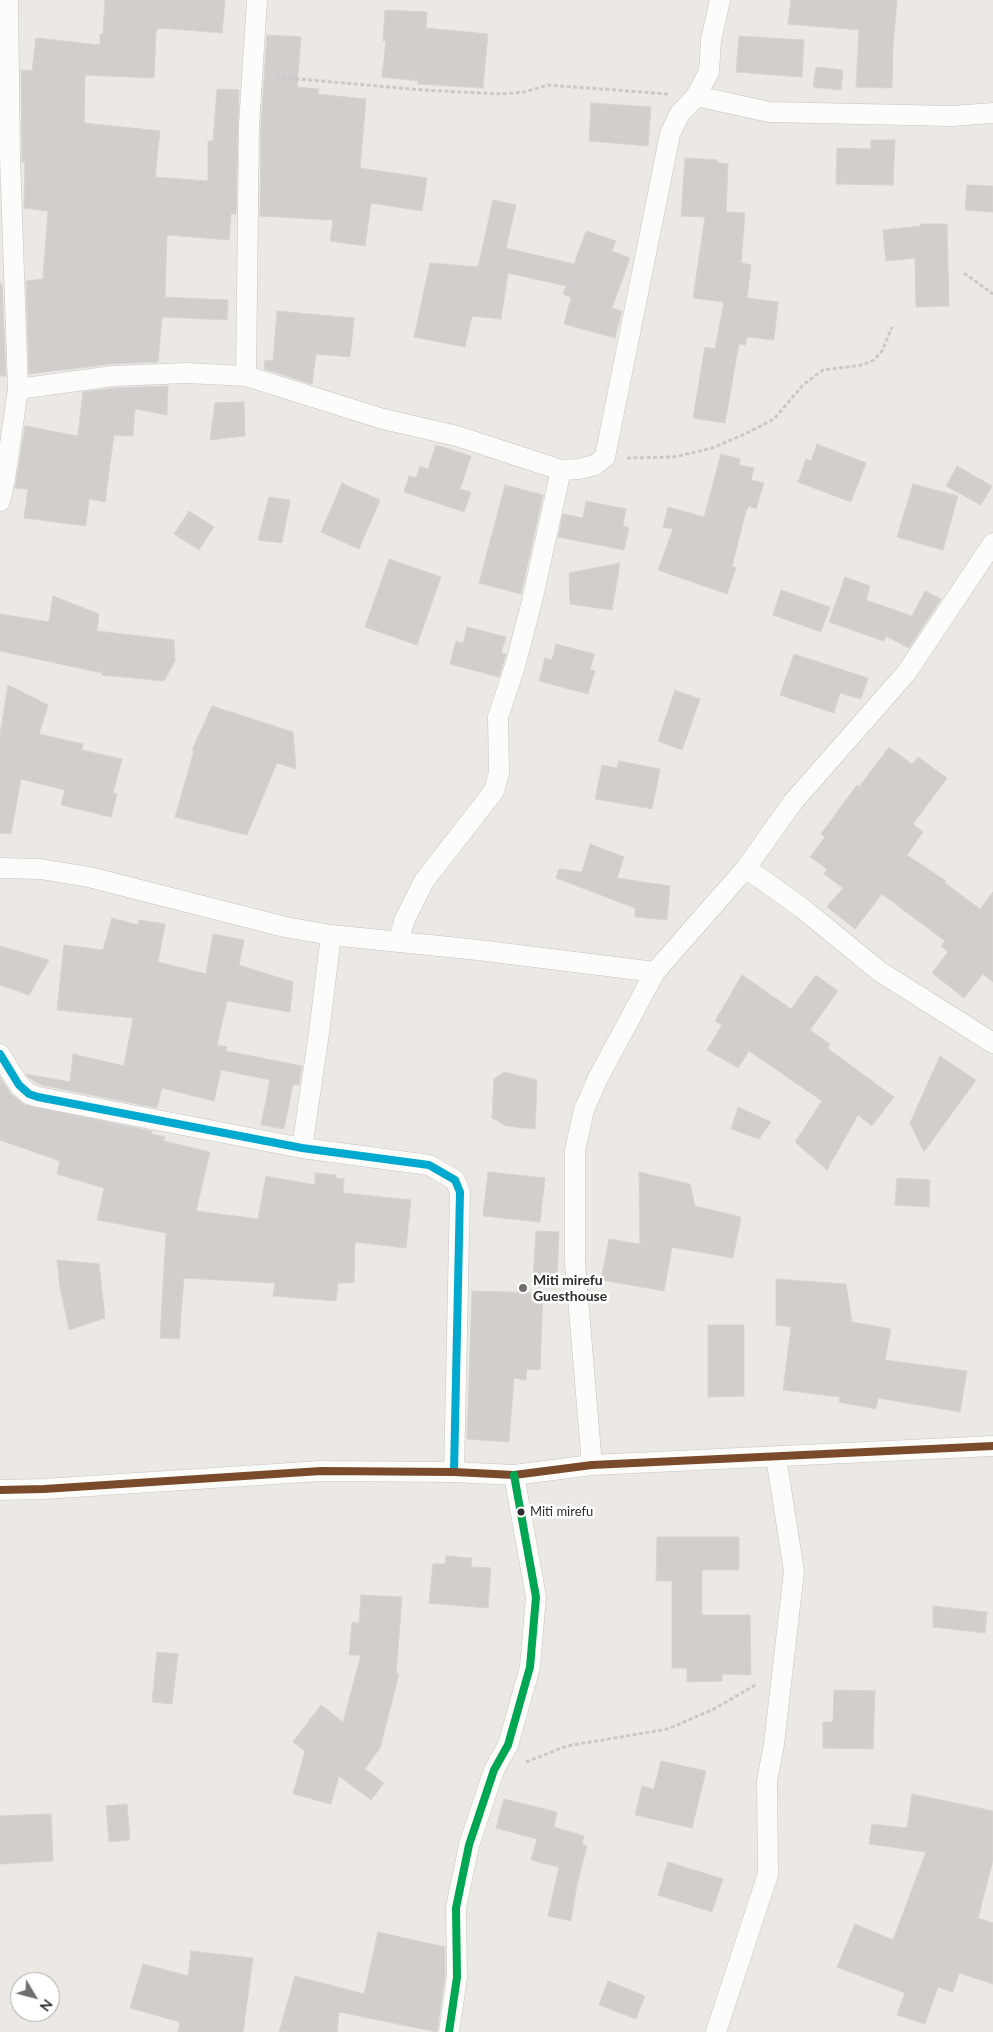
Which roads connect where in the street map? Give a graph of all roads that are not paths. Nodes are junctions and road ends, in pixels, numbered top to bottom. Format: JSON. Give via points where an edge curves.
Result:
{"nodes":[{"id":1,"x":8,"y":0,"type":"edge"},
{"id":2,"x":256,"y":0,"type":"edge"},
{"id":3,"x":720,"y":0,"type":"edge"},
{"id":4,"x":696,"y":96,"type":"junction"},
{"id":5,"x":993,"y":113,"type":"edge"},
{"id":6,"x":246,"y":376,"type":"junction"},
{"id":7,"x":18,"y":389,"type":"junction"},
{"id":8,"x":561,"y":470,"type":"junction"},
{"id":9,"x":0,"y":501,"type":"edge"},
{"id":10,"x":993,"y":543,"type":"edge"},
{"id":11,"x":0,"y":868,"type":"edge"},
{"id":12,"x":746,"y":868,"type":"junction"},
{"id":13,"x":331,"y":935,"type":"junction"},
{"id":14,"x":398,"y":941,"type":"junction"},
{"id":15,"x":655,"y":972,"type":"junction"},
{"id":16,"x":992,"y":1041,"type":"edge"},
{"id":17,"x":0,"y":1054,"type":"edge"},
{"id":18,"x":302,"y":1148,"type":"junction"},
{"id":19,"x":993,"y":1446,"type":"edge"},
{"id":20,"x":776,"y":1457,"type":"junction"},
{"id":21,"x":592,"y":1465,"type":"junction"},
{"id":22,"x":454,"y":1472,"type":"junction"},
{"id":23,"x":514,"y":1475,"type":"junction"},
{"id":24,"x":0,"y":1490,"type":"edge"},
{"id":25,"x":449,"y":2032,"type":"edge"},
{"id":26,"x":716,"y":2032,"type":"edge"}],
"edges":[{"from":1,"to":7,"type":"street"},
{"from":2,"to":6,"type":"street","via":[[249,125]]},
{"from":3,"to":4,"type":"street","via":[[711,40],[709,72]]},
{"from":4,"to":5,"type":"street","via":[[770,112],[952,116]]},
{"from":4,"to":8,"type":"street","via":[[674,124],[664,157],[605,457],[595,465]]},
{"from":6,"to":7,"type":"street","via":[[187,373],[113,376]]},
{"from":6,"to":8,"type":"street","via":[[383,419],[457,436]]},
{"from":7,"to":9,"type":"street"},
{"from":8,"to":14,"type":"street","via":[[532,601],[498,717],[499,773],[494,791],[424,881]]},
{"from":10,"to":12,"type":"street","via":[[921,655],[793,802]]},
{"from":11,"to":13,"type":"street","via":[[40,869],[88,877],[285,927]]},
{"from":12,"to":15,"type":"street"},
{"from":12,"to":16,"type":"street","via":[[802,908],[879,971]]},
{"from":13,"to":14,"type":"street"},
{"from":13,"to":18,"type":"street"},
{"from":14,"to":15,"type":"street"},
{"from":15,"to":21,"type":"street","via":[[598,1078],[584,1110],[575,1150],[574,1263]]},
{"from":17,"to":18,"type":"street","via":[[19,1085],[38,1098]]},
{"from":18,"to":22,"type":"street","via":[[429,1165],[455,1180],[460,1192]]},
{"from":19,"to":20,"type":"street"},
{"from":20,"to":21,"type":"street"},
{"from":20,"to":26,"type":"street","via":[[794,1571],[767,1781],[768,1874]]},
{"from":21,"to":23,"type":"street"},
{"from":22,"to":23,"type":"street"},
{"from":22,"to":24,"type":"street","via":[[321,1471],[44,1490]]},
{"from":23,"to":25,"type":"street","via":[[536,1596],[530,1667],[508,1745],[494,1770],[469,1845],[456,1908],[457,1977]]}]}
